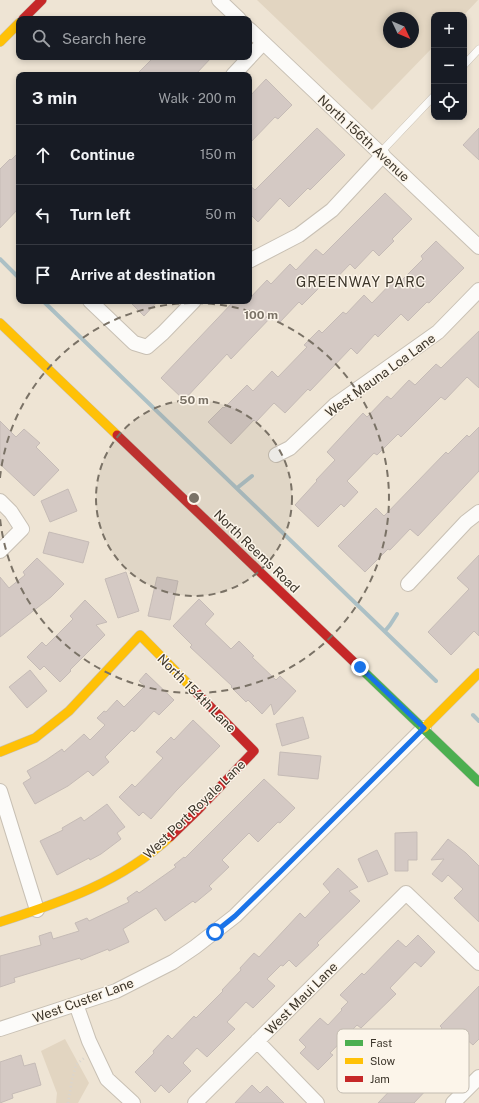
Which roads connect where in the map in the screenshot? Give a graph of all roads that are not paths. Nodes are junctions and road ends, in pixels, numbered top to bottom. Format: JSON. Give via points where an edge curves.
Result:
{"nodes":[{"id":1,"x":42,"y":0,"type":"edge"},
{"id":2,"x":219,"y":0,"type":"edge"},
{"id":3,"x":26,"y":16,"type":"edge"},
{"id":4,"x":236,"y":16,"type":"edge"},
{"id":5,"x":16,"y":26,"type":"edge"},
{"id":6,"x":252,"y":32,"type":"edge"},
{"id":7,"x":0,"y":42,"type":"edge"},
{"id":8,"x":263,"y":42,"type":"junction"},
{"id":9,"x":479,"y":49,"type":"edge"},
{"id":10,"x":252,"y":54,"type":"edge"},
{"id":11,"x":247,"y":60,"type":"edge"},
{"id":12,"x":467,"y":62,"type":"edge"},
{"id":13,"x":236,"y":72,"type":"edge"},
{"id":14,"x":431,"y":99,"type":"edge"},
{"id":15,"x":381,"y":154,"type":"junction"},
{"id":16,"x":479,"y":247,"type":"edge"},
{"id":17,"x":252,"y":260,"type":"edge"},
{"id":18,"x":479,"y":290,"type":"edge"},
{"id":19,"x":93,"y":304,"type":"edge"},
{"id":20,"x":191,"y":304,"type":"edge"},
{"id":21,"x":0,"y":322,"type":"edge"},
{"id":22,"x":276,"y":455,"type":"dead end"},
{"id":23,"x":0,"y":501,"type":"edge"},
{"id":24,"x":479,"y":512,"type":"edge"},
{"id":25,"x":0,"y":551,"type":"edge"},
{"id":26,"x":408,"y":584,"type":"dead end"},
{"id":27,"x":479,"y":673,"type":"edge"},
{"id":28,"x":424,"y":728,"type":"junction"},
{"id":29,"x":254,"y":751,"type":"joint"},
{"id":30,"x":0,"y":752,"type":"edge"},
{"id":31,"x":479,"y":782,"type":"edge"},
{"id":32,"x":0,"y":792,"type":"edge"},
{"id":33,"x":37,"y":910,"type":"junction"},
{"id":34,"x":0,"y":922,"type":"edge"},
{"id":35,"x":479,"y":963,"type":"edge"},
{"id":36,"x":76,"y":1004,"type":"junction"},
{"id":37,"x":0,"y":1029,"type":"edge"},
{"id":38,"x":257,"y":1041,"type":"junction"},
{"id":39,"x":479,"y":1077,"type":"edge"},
{"id":40,"x":469,"y":1087,"type":"edge"},
{"id":41,"x":463,"y":1093,"type":"edge"},
{"id":42,"x":133,"y":1103,"type":"edge"},
{"id":43,"x":195,"y":1103,"type":"edge"},
{"id":44,"x":317,"y":1103,"type":"edge"},
{"id":45,"x":453,"y":1103,"type":"edge"}],
"edges":[{"from":1,"to":3,"type":"street"},
{"from":2,"to":4,"type":"street"},
{"from":5,"to":7,"type":"street"},
{"from":6,"to":8,"type":"street","name":"North 156th Avenue"},
{"from":8,"to":10,"type":"street"},
{"from":8,"to":15,"type":"street","name":"North 156th Avenue"},
{"from":9,"to":12,"type":"lane"},
{"from":11,"to":13,"type":"street"},
{"from":14,"to":15,"type":"lane"},
{"from":15,"to":16,"type":"street","name":"North 156th Avenue"},
{"from":15,"to":17,"type":"street","via":[[332,210],[299,234]]},
{"from":18,"to":22,"type":"street","name":"West Mauna Loa Lane","via":[[438,332],[335,405],[290,448]]},
{"from":19,"to":20,"type":"street","via":[[134,343],[147,346]]},
{"from":21,"to":28,"type":"street","name":"North Reems Road"},
{"from":23,"to":25,"type":"street","via":[[12,512],[22,529]]},
{"from":24,"to":26,"type":"street","via":[[466,522]]},
{"from":27,"to":28,"type":"street","name":"West Custer Lane"},
{"from":28,"to":31,"type":"street","name":"North Reems Road"},
{"from":28,"to":36,"type":"street","name":"West Custer Lane","via":[[269,883],[215,932],[173,962],[148,976],[116,991]]},
{"from":29,"to":30,"type":"street","name":"North 154th Lane","via":[[140,635],[64,716],[35,738]]},
{"from":29,"to":33,"type":"street","name":"West Port Royale Lane","via":[[194,813],[136,864],[114,878]]},
{"from":32,"to":33,"type":"street"},
{"from":33,"to":34,"type":"street","name":"West Port Royale Lane"},
{"from":35,"to":38,"type":"street","name":"West Maui Lane","via":[[406,893]]},
{"from":36,"to":37,"type":"street","name":"West Custer Lane"},
{"from":36,"to":42,"type":"street","via":[[107,1079]]},
{"from":38,"to":43,"type":"street","name":"West Maui Lane"},
{"from":38,"to":44,"type":"street"},
{"from":39,"to":40,"type":"street"},
{"from":41,"to":45,"type":"street"}]}
